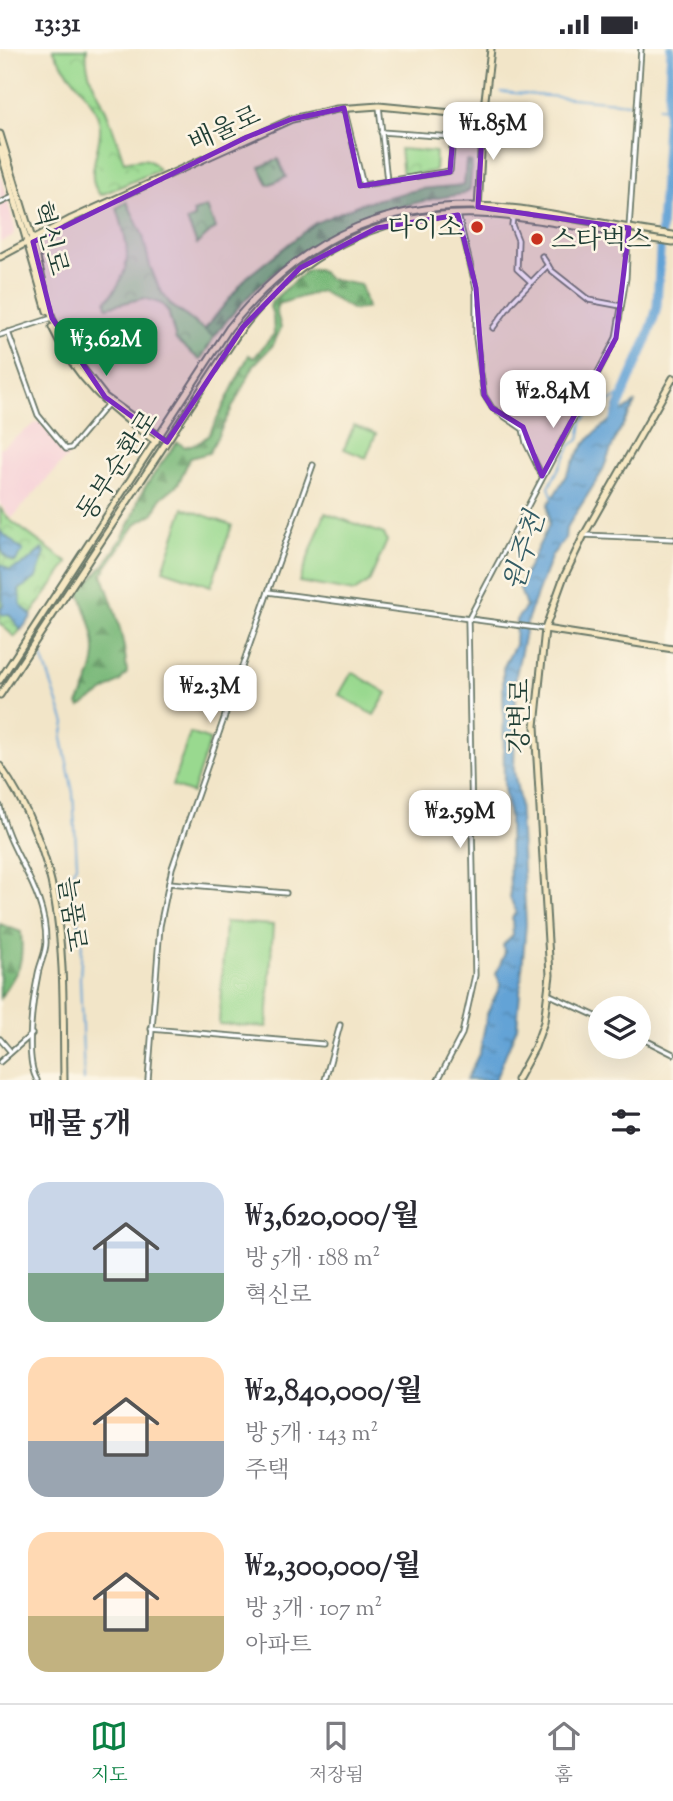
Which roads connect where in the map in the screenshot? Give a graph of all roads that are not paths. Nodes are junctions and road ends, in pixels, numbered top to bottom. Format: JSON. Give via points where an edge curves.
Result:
{"nodes":[{"id":1,"x":491,"y":49,"type":"edge"},
{"id":2,"x":641,"y":49,"type":"edge"},
{"id":3,"x":379,"y":106,"type":"junction"},
{"id":4,"x":344,"y":109,"type":"junction"},
{"id":5,"x":455,"y":114,"type":"junction"},
{"id":6,"x":482,"y":116,"type":"junction"},
{"id":7,"x":382,"y":132,"type":"junction"},
{"id":8,"x":0,"y":134,"type":"edge"},
{"id":9,"x":452,"y":137,"type":"junction"},
{"id":10,"x":0,"y":149,"type":"edge"},
{"id":11,"x":387,"y":181,"type":"junction"},
{"id":12,"x":13,"y":197,"type":"junction"},
{"id":13,"x":0,"y":203,"type":"edge"},
{"id":14,"x":478,"y":207,"type":"junction"},
{"id":15,"x":478,"y":214,"type":"junction"},
{"id":16,"x":458,"y":215,"type":"junction"},
{"id":17,"x":513,"y":217,"type":"junction"},
{"id":18,"x":631,"y":229,"type":"junction"},
{"id":19,"x":673,"y":235,"type":"edge"},
{"id":20,"x":631,"y":237,"type":"junction"},
{"id":21,"x":673,"y":242,"type":"edge"},
{"id":22,"x":30,"y":243,"type":"junction"},
{"id":23,"x":542,"y":256,"type":"dead end"},
{"id":24,"x":0,"y":257,"type":"edge"},
{"id":25,"x":548,"y":265,"type":"junction"},
{"id":26,"x":531,"y":282,"type":"junction"},
{"id":27,"x":621,"y":306,"type":"junction"},
{"id":28,"x":50,"y":319,"type":"junction"},
{"id":29,"x":493,"y":328,"type":"dead end"},
{"id":30,"x":8,"y":332,"type":"junction"},
{"id":31,"x":0,"y":335,"type":"edge"},
{"id":32,"x":673,"y":378,"type":"edge"},
{"id":33,"x":107,"y":405,"type":"junction"},
{"id":34,"x":158,"y":439,"type":"junction"},
{"id":35,"x":166,"y":445,"type":"junction"},
{"id":36,"x":313,"y":465,"type":"dead end"},
{"id":37,"x":542,"y":476,"type":"junction"},
{"id":38,"x":584,"y":535,"type":"junction"},
{"id":39,"x":673,"y":539,"type":"edge"},
{"id":40,"x":268,"y":591,"type":"junction"},
{"id":41,"x":468,"y":620,"type":"junction"},
{"id":42,"x":541,"y":629,"type":"junction"},
{"id":43,"x":673,"y":649,"type":"edge"},
{"id":44,"x":0,"y":680,"type":"edge"},
{"id":45,"x":0,"y":695,"type":"edge"},
{"id":46,"x":0,"y":766,"type":"edge"},
{"id":47,"x":0,"y":806,"type":"edge"},
{"id":48,"x":169,"y":883,"type":"junction"},
{"id":49,"x":286,"y":893,"type":"dead end"},
{"id":50,"x":548,"y":993,"type":"junction"},
{"id":51,"x":588,"y":1012,"type":"edge"},
{"id":52,"x":340,"y":1025,"type":"dead end"},
{"id":53,"x":151,"y":1029,"type":"junction"},
{"id":54,"x":32,"y":1034,"type":"junction"},
{"id":55,"x":0,"y":1039,"type":"edge"},
{"id":56,"x":651,"y":1043,"type":"edge"},
{"id":57,"x":323,"y":1044,"type":"dead end"},
{"id":58,"x":11,"y":1052,"type":"junction"},
{"id":59,"x":673,"y":1053,"type":"edge"},
{"id":60,"x":0,"y":1062,"type":"edge"},
{"id":61,"x":37,"y":1080,"type":"edge"},
{"id":62,"x":64,"y":1080,"type":"edge"},
{"id":63,"x":148,"y":1080,"type":"edge"},
{"id":64,"x":325,"y":1080,"type":"edge"},
{"id":65,"x":438,"y":1080,"type":"edge"},
{"id":66,"x":517,"y":1080,"type":"edge"}],
"edges":[{"from":1,"to":6,"type":"street"},
{"from":2,"to":18,"type":"street"},
{"from":3,"to":4,"type":"street","name":"배울로"},
{"from":3,"to":5,"type":"street","name":"배울로"},
{"from":3,"to":7,"type":"street"},
{"from":4,"to":11,"type":"street","via":[[360,183]]},
{"from":4,"to":22,"type":"street","name":"배울로","via":[[292,119],[247,137],[71,219]]},
{"from":5,"to":6,"type":"street","name":"배울로"},
{"from":5,"to":9,"type":"street"},
{"from":6,"to":14,"type":"street"},
{"from":7,"to":9,"type":"street"},
{"from":7,"to":11,"type":"street"},
{"from":8,"to":22,"type":"street","name":"혁신로"},
{"from":9,"to":11,"type":"street","via":[[450,171]]},
{"from":10,"to":12,"type":"street","name":"혁신로"},
{"from":12,"to":13,"type":"street"},
{"from":12,"to":22,"type":"street","name":"혁신로"},
{"from":14,"to":15,"type":"street"},
{"from":14,"to":18,"type":"street","name":"동부순환로","via":[[519,209]]},
{"from":14,"to":34,"type":"street","name":"동부순환로","via":[[399,214],[343,232],[305,253],[236,320]]},
{"from":15,"to":16,"type":"street","name":"동부순환로"},
{"from":15,"to":17,"type":"street","name":"동부순환로"},
{"from":16,"to":35,"type":"street","name":"동부순환로","via":[[420,217],[377,228],[300,268],[243,327]]},
{"from":16,"to":37,"type":"street","via":[[476,288],[484,395],[492,408],[523,429]]},
{"from":17,"to":20,"type":"street","name":"동부순환로"},
{"from":17,"to":26,"type":"street","via":[[517,269]]},
{"from":18,"to":19,"type":"street","name":"동부순환로"},
{"from":18,"to":20,"type":"street"},
{"from":20,"to":21,"type":"street","name":"동부순환로"},
{"from":20,"to":27,"type":"street"},
{"from":22,"to":24,"type":"street","name":"배울로"},
{"from":22,"to":28,"type":"street","name":"혁신로"},
{"from":23,"to":25,"type":"street"},
{"from":25,"to":26,"type":"street"},
{"from":25,"to":27,"type":"street","via":[[589,300]]},
{"from":26,"to":29,"type":"street"},
{"from":27,"to":37,"type":"street","via":[[616,338]]},
{"from":28,"to":30,"type":"street"},
{"from":28,"to":33,"type":"street","name":"혁신로","via":[[75,369]]},
{"from":28,"to":34,"type":"street","name":"혁신로","via":[[98,389]]},
{"from":30,"to":31,"type":"street"},
{"from":30,"to":33,"type":"street","via":[[38,415],[65,449],[71,448]]},
{"from":32,"to":38,"type":"street","name":"강변로"},
{"from":33,"to":34,"type":"street","name":"혁신로"},
{"from":34,"to":35,"type":"street"},
{"from":34,"to":44,"type":"street","name":"동부순환로"},
{"from":35,"to":45,"type":"street","name":"동부순환로"},
{"from":36,"to":40,"type":"street"},
{"from":37,"to":41,"type":"street"},
{"from":38,"to":39,"type":"street"},
{"from":38,"to":42,"type":"street","name":"강변로"},
{"from":40,"to":41,"type":"street"},
{"from":40,"to":48,"type":"street"},
{"from":41,"to":42,"type":"street"},
{"from":41,"to":65,"type":"street","via":[[475,975],[462,1034]]},
{"from":42,"to":43,"type":"street"},
{"from":42,"to":50,"type":"street","name":"강변로","via":[[536,726]]},
{"from":46,"to":62,"type":"street","name":"늘품로","via":[[35,824],[60,918]]},
{"from":47,"to":54,"type":"street","via":[[11,840],[35,885],[43,915],[46,945]]},
{"from":48,"to":49,"type":"street"},
{"from":48,"to":53,"type":"street","via":[[160,926]]},
{"from":50,"to":51,"type":"street"},
{"from":50,"to":66,"type":"street","name":"강변로","via":[[544,1023]]},
{"from":52,"to":64,"type":"street"},
{"from":53,"to":57,"type":"street"},
{"from":53,"to":63,"type":"street"},
{"from":54,"to":58,"type":"street"},
{"from":54,"to":61,"type":"street"},
{"from":55,"to":58,"type":"street"},
{"from":56,"to":59,"type":"street"},
{"from":58,"to":60,"type":"street"}]}
